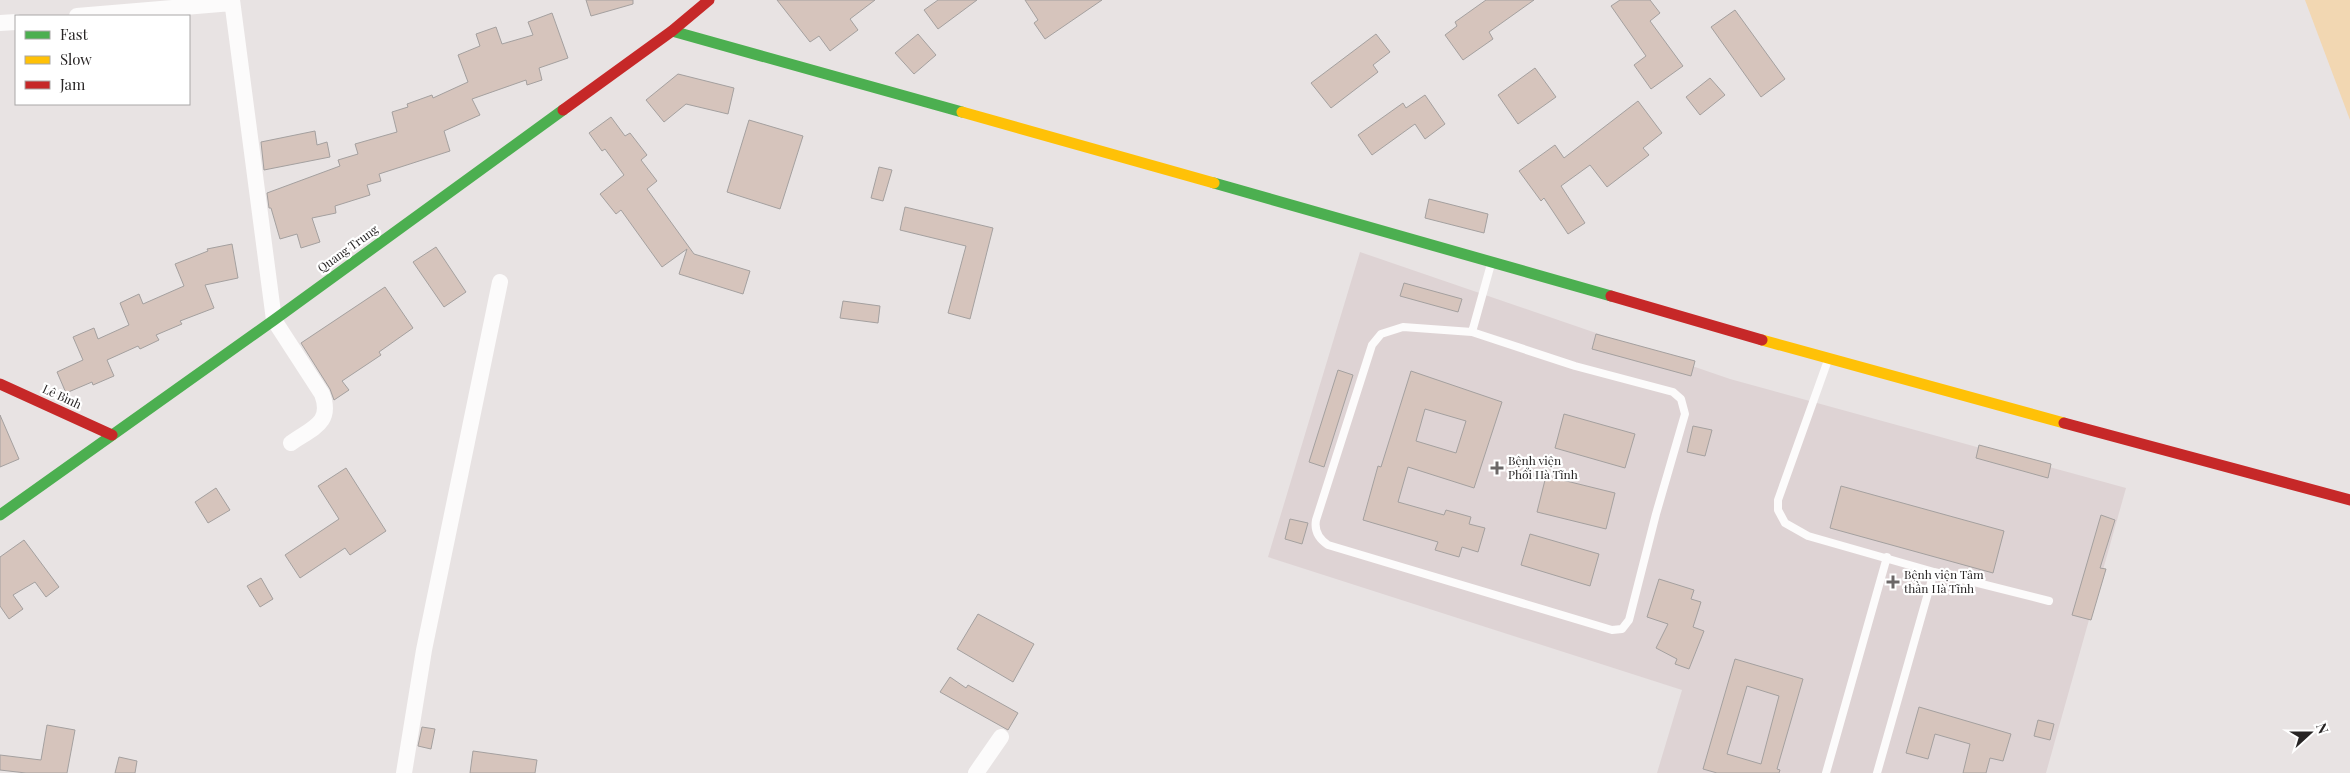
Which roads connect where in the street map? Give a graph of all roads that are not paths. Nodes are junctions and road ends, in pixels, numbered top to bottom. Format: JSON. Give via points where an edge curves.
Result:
{"nodes":[{"id":1,"x":708,"y":0,"type":"edge"},
{"id":2,"x":232,"y":1,"type":"edge"},
{"id":3,"x":88,"y":15,"type":"edge"},
{"id":4,"x":15,"y":22,"type":"edge"},
{"id":5,"x":0,"y":23,"type":"edge"},
{"id":6,"x":672,"y":31,"type":"junction"},
{"id":7,"x":1492,"y":261,"type":"junction"},
{"id":8,"x":500,"y":282,"type":"dead end"},
{"id":9,"x":274,"y":320,"type":"junction"},
{"id":10,"x":1472,"y":332,"type":"junction"},
{"id":11,"x":1829,"y":359,"type":"junction"},
{"id":12,"x":0,"y":384,"type":"edge"},
{"id":13,"x":112,"y":435,"type":"junction"},
{"id":14,"x":291,"y":443,"type":"dead end"},
{"id":15,"x":2350,"y":500,"type":"edge"},
{"id":16,"x":0,"y":515,"type":"edge"},
{"id":17,"x":1887,"y":558,"type":"junction"},
{"id":18,"x":1934,"y":572,"type":"junction"},
{"id":19,"x":2049,"y":601,"type":"dead end"},
{"id":20,"x":1001,"y":737,"type":"dead end"},
{"id":21,"x":404,"y":773,"type":"edge"},
{"id":22,"x":976,"y":773,"type":"edge"},
{"id":23,"x":1826,"y":773,"type":"edge"},
{"id":24,"x":1877,"y":773,"type":"edge"}],
"edges":[{"from":1,"to":6,"type":"street","name":"Quang Trung"},
{"from":2,"to":3,"type":"street"},
{"from":2,"to":9,"type":"street"},
{"from":4,"to":5,"type":"street"},
{"from":6,"to":7,"type":"street"},
{"from":6,"to":9,"type":"street","name":"Quang Trung"},
{"from":7,"to":10,"type":"lane"},
{"from":7,"to":11,"type":"street"},
{"from":8,"to":21,"type":"street","via":[[424,650]]},
{"from":9,"to":13,"type":"street","name":"Quang Trung"},
{"from":9,"to":14,"type":"street","via":[[322,394],[326,406],[321,422]]},
{"from":10,"to":10,"type":"lane","via":[[1575,366],[1673,392],[1681,399],[1685,414],[1629,620],[1622,629],[1612,630],[1328,545],[1318,536],[1316,520],[1372,345],[1378,337],[1403,327]]},
{"from":11,"to":15,"type":"street"},
{"from":11,"to":17,"type":"lane","via":[[1782,485],[1778,510],[1785,523],[1797,532]]},
{"from":12,"to":13,"type":"street","name":"Lê Bình"},
{"from":13,"to":16,"type":"street","name":"Quang Trung"},
{"from":17,"to":18,"type":"lane"},
{"from":17,"to":23,"type":"lane"},
{"from":18,"to":19,"type":"lane"},
{"from":18,"to":24,"type":"lane"},
{"from":20,"to":22,"type":"street"}]}
